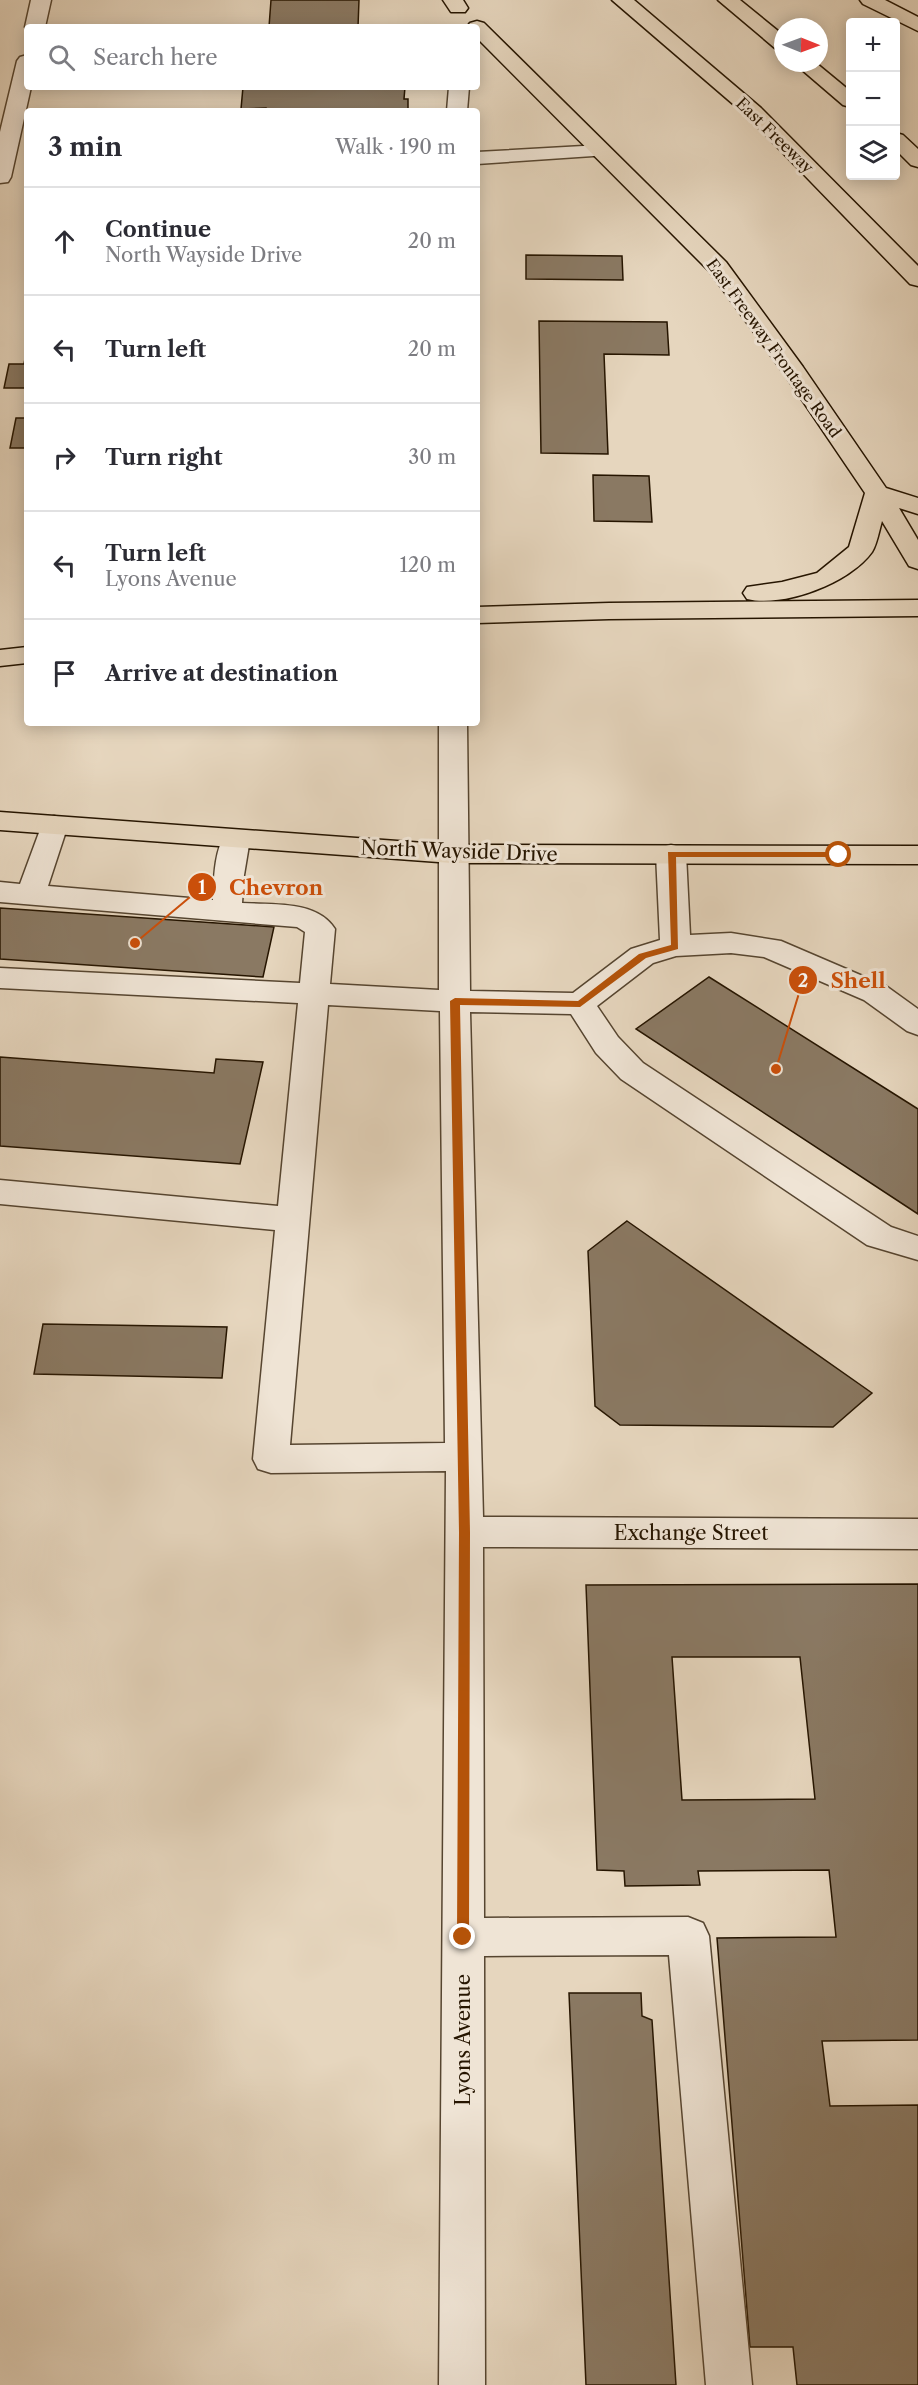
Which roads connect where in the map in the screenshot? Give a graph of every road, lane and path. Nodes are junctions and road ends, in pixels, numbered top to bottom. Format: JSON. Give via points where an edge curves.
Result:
{"nodes":[{"id":1,"x":41,"y":0,"type":"edge"},
{"id":2,"x":622,"y":0,"type":"edge"},
{"id":3,"x":728,"y":0,"type":"edge"},
{"id":4,"x":870,"y":0,"type":"edge"},
{"id":5,"x":453,"y":3,"type":"edge"},
{"id":6,"x":36,"y":24,"type":"edge"},
{"id":7,"x":474,"y":24,"type":"edge"},
{"id":8,"x":918,"y":25,"type":"edge"},
{"id":9,"x":480,"y":30,"type":"edge"},
{"id":10,"x":774,"y":38,"type":"edge"},
{"id":11,"x":815,"y":72,"type":"edge"},
{"id":12,"x":24,"y":74,"type":"edge"},
{"id":13,"x":459,"y":90,"type":"edge"},
{"id":14,"x":846,"y":98,"type":"edge"},
{"id":15,"x":457,"y":108,"type":"edge"},
{"id":16,"x":900,"y":143,"type":"edge"},
{"id":17,"x":601,"y":151,"type":"junction"},
{"id":18,"x":480,"y":158,"type":"edge"},
{"id":19,"x":918,"y":161,"type":"edge"},
{"id":20,"x":24,"y":162,"type":"edge"},
{"id":21,"x":2,"y":166,"type":"edge"},
{"id":22,"x":918,"y":279,"type":"edge"},
{"id":23,"x":877,"y":493,"type":"junction"},
{"id":24,"x":918,"y":506,"type":"edge"},
{"id":25,"x":918,"y":561,"type":"edge"},
{"id":26,"x":918,"y":608,"type":"edge"},
{"id":27,"x":609,"y":610,"type":"junction"},
{"id":28,"x":480,"y":615,"type":"edge"},
{"id":29,"x":24,"y":655,"type":"edge"},
{"id":30,"x":0,"y":658,"type":"edge"},
{"id":31,"x":453,"y":726,"type":"edge"},
{"id":32,"x":0,"y":821,"type":"edge"},
{"id":33,"x":54,"y":825,"type":"junction"},
{"id":34,"x":236,"y":839,"type":"junction"},
{"id":35,"x":452,"y":854,"type":"junction"},
{"id":36,"x":671,"y":854,"type":"junction"},
{"id":37,"x":839,"y":855,"type":"junction"},
{"id":38,"x":918,"y":855,"type":"edge"},
{"id":39,"x":918,"y":871,"type":"edge"},
{"id":40,"x":0,"y":892,"type":"edge"},
{"id":41,"x":31,"y":894,"type":"junction"},
{"id":42,"x":227,"y":911,"type":"junction"},
{"id":43,"x":675,"y":946,"type":"junction"},
{"id":44,"x":0,"y":978,"type":"edge"},
{"id":45,"x":314,"y":993,"type":"junction"},
{"id":46,"x":455,"y":1001,"type":"junction"},
{"id":47,"x":580,"y":1004,"type":"junction"},
{"id":48,"x":918,"y":1024,"type":"edge"},
{"id":49,"x":0,"y":1192,"type":"edge"},
{"id":50,"x":293,"y":1221,"type":"junction"},
{"id":51,"x":918,"y":1248,"type":"edge"},
{"id":52,"x":463,"y":1457,"type":"junction"},
{"id":53,"x":465,"y":1532,"type":"junction"},
{"id":54,"x":918,"y":1534,"type":"edge"},
{"id":55,"x":463,"y":1937,"type":"junction"},
{"id":56,"x":462,"y":2385,"type":"edge"},
{"id":57,"x":729,"y":2385,"type":"edge"}],
"edges":[{"from":1,"to":6,"type":"street"},
{"from":2,"to":22,"type":"main road","name":"East Freeway","via":[[754,112]]},
{"from":3,"to":10,"type":"main road"},
{"from":4,"to":8,"type":"main road"},
{"from":5,"to":7,"type":"main road","name":"East Freeway Frontage Road"},
{"from":9,"to":17,"type":"main road","name":"East Freeway Frontage Road"},
{"from":11,"to":14,"type":"main road"},
{"from":12,"to":21,"type":"street"},
{"from":13,"to":15,"type":"street"},
{"from":16,"to":19,"type":"main road"},
{"from":17,"to":18,"type":"street"},
{"from":17,"to":23,"type":"main road","name":"East Freeway Frontage Road","via":[[718,267]]},
{"from":20,"to":21,"type":"street"},
{"from":23,"to":24,"type":"main road"},
{"from":23,"to":25,"type":"main road","name":"East Freeway Frontage Road"},
{"from":23,"to":27,"type":"main road","via":[[861,549],[826,578],[784,590]]},
{"from":26,"to":27,"type":"main road"},
{"from":27,"to":28,"type":"main road"},
{"from":29,"to":30,"type":"main road"},
{"from":31,"to":35,"type":"street","name":"Lyons Avenue"},
{"from":32,"to":33,"type":"main road","name":"North Wayside Drive"},
{"from":33,"to":34,"type":"main road","name":"North Wayside Drive"},
{"from":33,"to":41,"type":"street"},
{"from":34,"to":35,"type":"main road","name":"North Wayside Drive"},
{"from":34,"to":42,"type":"street"},
{"from":35,"to":36,"type":"main road","name":"North Wayside Drive"},
{"from":35,"to":46,"type":"street","name":"Lyons Avenue"},
{"from":36,"to":37,"type":"main road","name":"North Wayside Drive"},
{"from":36,"to":43,"type":"street"},
{"from":37,"to":38,"type":"main road","name":"North Wayside Drive"},
{"from":37,"to":39,"type":"main road"},
{"from":40,"to":41,"type":"street"},
{"from":41,"to":42,"type":"street"},
{"from":42,"to":45,"type":"street","via":[[305,918],[320,929]]},
{"from":43,"to":47,"type":"street","via":[[642,956]]},
{"from":43,"to":48,"type":"street","via":[[731,943],[770,948],[875,993]]},
{"from":44,"to":45,"type":"street"},
{"from":45,"to":46,"type":"street"},
{"from":45,"to":50,"type":"street"},
{"from":46,"to":47,"type":"street"},
{"from":46,"to":52,"type":"street","name":"Lyons Avenue"},
{"from":47,"to":51,"type":"street","via":[[607,1045],[633,1071],[879,1236]]},
{"from":49,"to":50,"type":"street"},
{"from":50,"to":52,"type":"street","via":[[270,1459]]},
{"from":52,"to":53,"type":"street","name":"Lyons Avenue"},
{"from":53,"to":54,"type":"street","name":"Exchange Street"},
{"from":53,"to":55,"type":"street","name":"Lyons Avenue"},
{"from":55,"to":56,"type":"street","name":"Lyons Avenue"},
{"from":55,"to":57,"type":"street","via":[[688,1936]]}]}
